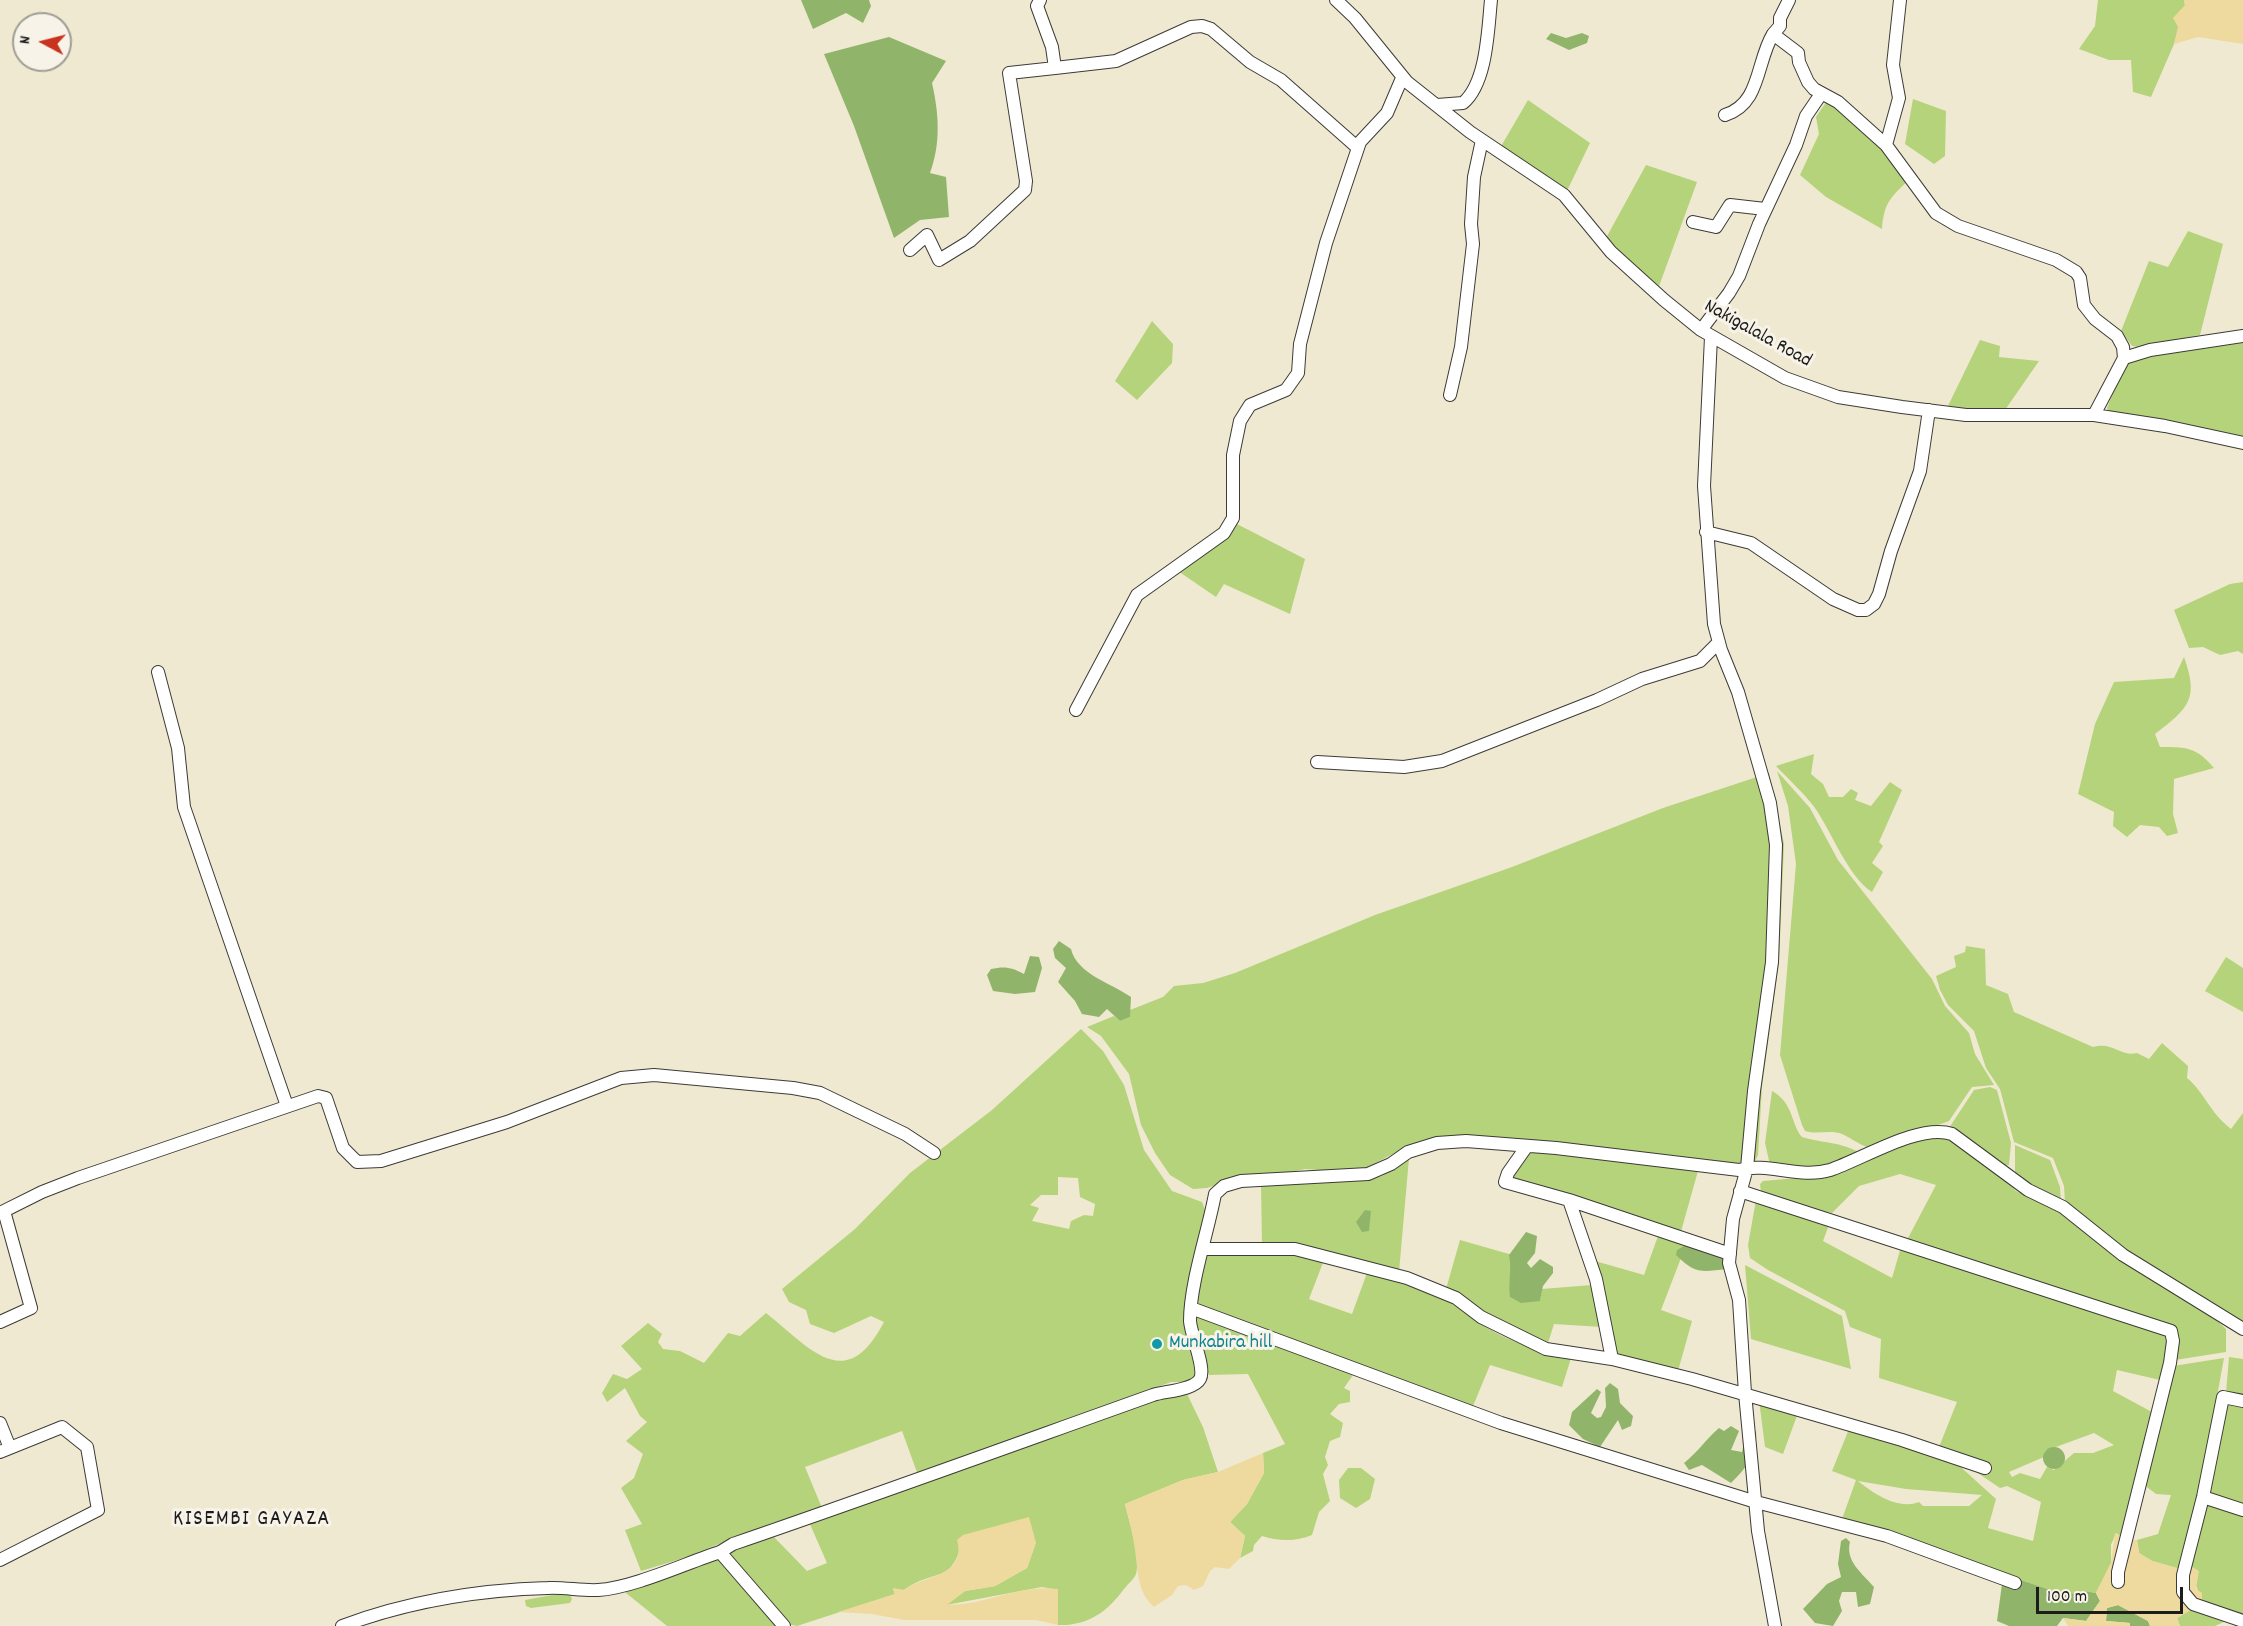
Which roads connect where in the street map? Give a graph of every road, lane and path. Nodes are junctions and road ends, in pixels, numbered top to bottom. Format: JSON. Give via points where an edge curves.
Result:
{"nodes":[{"id":1,"x":1040,"y":0,"type":"edge"},
{"id":2,"x":1336,"y":0,"type":"edge"},
{"id":3,"x":1491,"y":0,"type":"edge"},
{"id":4,"x":1789,"y":0,"type":"edge"},
{"id":5,"x":1900,"y":0,"type":"edge"},
{"id":6,"x":1773,"y":34,"type":"junction"},
{"id":7,"x":1055,"y":68,"type":"junction"},
{"id":8,"x":1402,"y":78,"type":"junction"},
{"id":9,"x":1821,"y":94,"type":"junction"},
{"id":10,"x":1463,"y":103,"type":"junction"},
{"id":11,"x":1437,"y":105,"type":"junction"},
{"id":12,"x":1725,"y":115,"type":"dead end"},
{"id":13,"x":1461,"y":124,"type":"junction"},
{"id":14,"x":1482,"y":140,"type":"junction"},
{"id":15,"x":1886,"y":145,"type":"junction"},
{"id":16,"x":1358,"y":148,"type":"junction"},
{"id":17,"x":1765,"y":209,"type":"junction"},
{"id":18,"x":1694,"y":222,"type":"dead end"},
{"id":19,"x":910,"y":250,"type":"dead end"},
{"id":20,"x":1706,"y":334,"type":"junction"},
{"id":21,"x":2243,"y":336,"type":"edge"},
{"id":22,"x":2124,"y":358,"type":"junction"},
{"id":23,"x":1450,"y":395,"type":"dead end"},
{"id":24,"x":1929,"y":410,"type":"junction"},
{"id":25,"x":2094,"y":415,"type":"junction"},
{"id":26,"x":2243,"y":443,"type":"edge"},
{"id":27,"x":1706,"y":532,"type":"junction"},
{"id":28,"x":1719,"y":642,"type":"junction"},
{"id":29,"x":158,"y":672,"type":"dead end"},
{"id":30,"x":1076,"y":710,"type":"dead end"},
{"id":31,"x":1317,"y":762,"type":"dead end"},
{"id":32,"x":287,"y":1106,"type":"junction"},
{"id":33,"x":1527,"y":1146,"type":"junction"},
{"id":34,"x":934,"y":1153,"type":"dead end"},
{"id":35,"x":1747,"y":1168,"type":"junction"},
{"id":36,"x":1740,"y":1191,"type":"junction"},
{"id":37,"x":1569,"y":1200,"type":"junction"},
{"id":38,"x":2,"y":1212,"type":"edge"},
{"id":39,"x":1203,"y":1250,"type":"junction"},
{"id":40,"x":1730,"y":1254,"type":"junction"},
{"id":41,"x":1191,"y":1308,"type":"junction"},
{"id":42,"x":0,"y":1322,"type":"edge"},
{"id":43,"x":2243,"y":1329,"type":"edge"},
{"id":44,"x":1612,"y":1359,"type":"junction"},
{"id":45,"x":1744,"y":1393,"type":"junction"},
{"id":46,"x":2243,"y":1401,"type":"edge"},
{"id":47,"x":0,"y":1423,"type":"edge"},
{"id":48,"x":5,"y":1450,"type":"edge"},
{"id":49,"x":1985,"y":1467,"type":"dead end"},
{"id":50,"x":2203,"y":1497,"type":"junction"},
{"id":51,"x":1756,"y":1502,"type":"junction"},
{"id":52,"x":2243,"y":1510,"type":"edge"},
{"id":53,"x":720,"y":1552,"type":"junction"},
{"id":54,"x":0,"y":1560,"type":"edge"},
{"id":55,"x":2118,"y":1582,"type":"dead end"},
{"id":56,"x":2015,"y":1583,"type":"dead end"},
{"id":57,"x":2243,"y":1621,"type":"edge"},
{"id":58,"x":342,"y":1626,"type":"edge"},
{"id":59,"x":784,"y":1626,"type":"edge"},
{"id":60,"x":1775,"y":1626,"type":"edge"}],
"edges":[{"from":1,"to":7,"type":"street","via":[[1037,6],[1053,47]]},
{"from":2,"to":8,"type":"street","name":"Nakigalala Road"},
{"from":3,"to":10,"type":"street","via":[[1484,58],[1472,94]]},
{"from":4,"to":6,"type":"street"},
{"from":5,"to":15,"type":"street","via":[[1893,65],[1899,98]]},
{"from":6,"to":9,"type":"street","via":[[1798,53],[1808,82]]},
{"from":6,"to":12,"type":"street","via":[[1745,103]]},
{"from":7,"to":16,"type":"street","via":[[1116,61],[1191,27],[1202,26],[1281,80]]},
{"from":7,"to":19,"type":"street","via":[[1009,73],[1025,190],[970,241],[945,258],[939,260],[927,235]]},
{"from":8,"to":11,"type":"street","name":"Nakigalala Road"},
{"from":8,"to":16,"type":"street","via":[[1387,113],[1365,134]]},
{"from":9,"to":15,"type":"street","via":[[1838,102]]},
{"from":9,"to":17,"type":"street","via":[[1806,116]]},
{"from":10,"to":11,"type":"street"},
{"from":10,"to":13,"type":"street"},
{"from":11,"to":13,"type":"street","name":"Nakigalala Road"},
{"from":13,"to":14,"type":"street","name":"Nakigalala Road"},
{"from":14,"to":20,"type":"street","name":"Nakigalala Road","via":[[1564,195],[1619,260]]},
{"from":14,"to":23,"type":"street","via":[[1474,177],[1473,244],[1461,347]]},
{"from":15,"to":22,"type":"street","via":[[1936,213],[1958,226],[2056,260],[2076,272],[2084,305],[2117,336]]},
{"from":16,"to":30,"type":"street","via":[[1326,243],[1300,344],[1298,373],[1286,390],[1250,405],[1238,427],[1233,454],[1232,522],[1224,533],[1137,595]]},
{"from":17,"to":18,"type":"street","via":[[1734,204],[1726,208],[1716,227]]},
{"from":17,"to":20,"type":"street","via":[[1738,276]]},
{"from":20,"to":24,"type":"street","name":"Nakigalala Road","via":[[1785,378],[1827,394]]},
{"from":20,"to":27,"type":"street"},
{"from":21,"to":22,"type":"street","via":[[2150,350]]},
{"from":22,"to":25,"type":"street"},
{"from":24,"to":25,"type":"street","name":"Nakigalala Road","via":[[1966,415]]},
{"from":24,"to":27,"type":"street","via":[[1920,471],[1879,594],[1866,610],[1833,599],[1751,543]]},
{"from":25,"to":26,"type":"street","name":"Nakigalala Road"},
{"from":27,"to":28,"type":"street","via":[[1710,594]]},
{"from":28,"to":31,"type":"street","via":[[1700,661],[1642,679],[1442,761],[1404,767]]},
{"from":28,"to":35,"type":"street","via":[[1764,782],[1776,845],[1772,962]]},
{"from":29,"to":32,"type":"street","via":[[178,748],[184,807]]},
{"from":32,"to":34,"type":"street","via":[[318,1096],[326,1098],[343,1148],[357,1162],[381,1161],[507,1122],[621,1078],[654,1075],[820,1093],[905,1134]]},
{"from":32,"to":38,"type":"street","via":[[78,1178]]},
{"from":33,"to":35,"type":"street"},
{"from":33,"to":37,"type":"street","via":[[1505,1182]]},
{"from":33,"to":39,"type":"street","via":[[1437,1143],[1408,1152],[1368,1174],[1241,1181],[1224,1186],[1215,1194]]},
{"from":35,"to":36,"type":"street"},
{"from":35,"to":43,"type":"street","via":[[1794,1173],[1828,1171],[1932,1131],[1952,1134],[2028,1190],[2063,1207],[2123,1255]]},
{"from":36,"to":40,"type":"street"},
{"from":36,"to":55,"type":"street","via":[[2171,1331],[2174,1341],[2170,1363]]},
{"from":37,"to":40,"type":"street"},
{"from":37,"to":44,"type":"street","via":[[1596,1279]]},
{"from":38,"to":42,"type":"street","via":[[31,1308]]},
{"from":39,"to":41,"type":"street"},
{"from":39,"to":44,"type":"street","via":[[1308,1251],[1438,1289],[1490,1322],[1546,1349]]},
{"from":40,"to":45,"type":"street","via":[[1740,1300]]},
{"from":41,"to":51,"type":"street","via":[[1501,1423]]},
{"from":41,"to":53,"type":"street","via":[[1191,1335],[1202,1369],[1200,1380],[1190,1388],[1169,1389],[733,1544]]},
{"from":44,"to":45,"type":"street"},
{"from":45,"to":49,"type":"street"},
{"from":45,"to":51,"type":"street"},
{"from":46,"to":50,"type":"street","via":[[2223,1397]]},
{"from":47,"to":48,"type":"street"},
{"from":48,"to":54,"type":"street","via":[[62,1427],[87,1447],[98,1510]]},
{"from":50,"to":52,"type":"street"},
{"from":50,"to":57,"type":"street","via":[[2183,1575],[2183,1592],[2193,1604]]},
{"from":51,"to":56,"type":"street","via":[[1887,1536]]},
{"from":51,"to":60,"type":"street","via":[[1764,1577]]},
{"from":53,"to":58,"type":"street","via":[[597,1590],[548,1588],[465,1593],[377,1613]]},
{"from":53,"to":59,"type":"street"}]}
